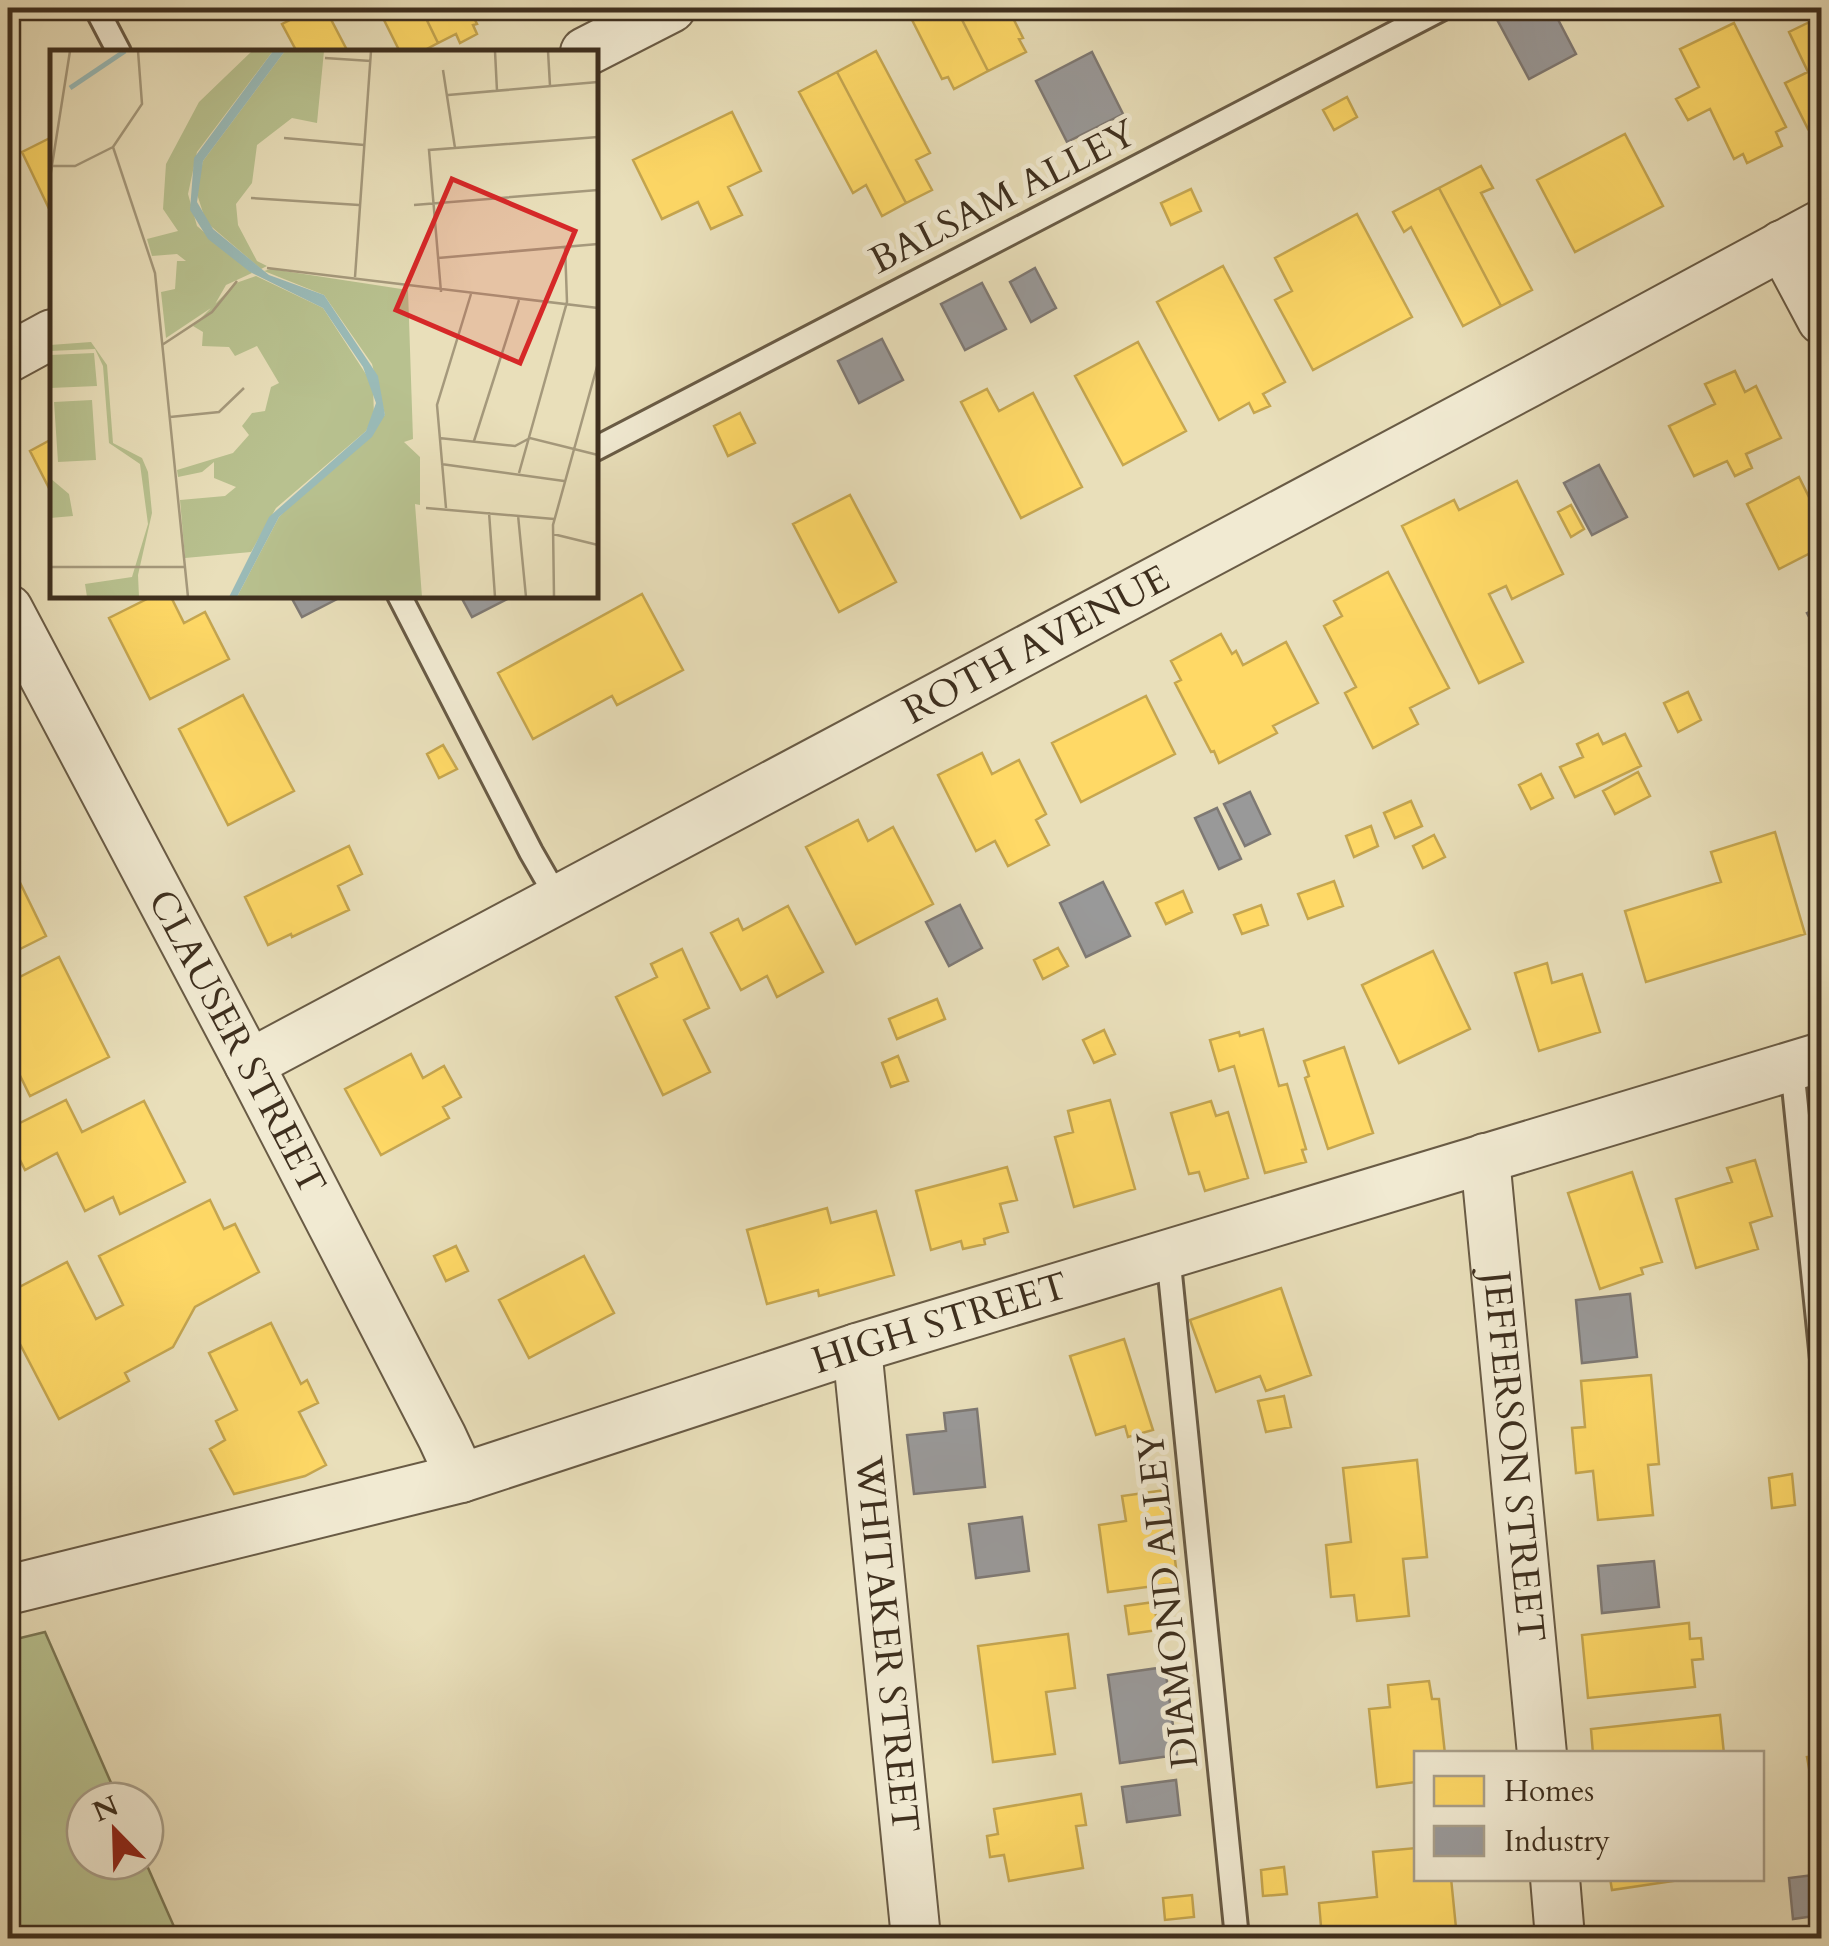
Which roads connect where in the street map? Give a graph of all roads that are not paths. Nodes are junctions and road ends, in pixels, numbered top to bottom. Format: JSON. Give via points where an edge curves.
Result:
{"nodes":[{"id":1,"x":96,"y":8,"type":"edge"},
{"id":2,"x":671,"y":8,"type":"edge"},
{"id":3,"x":1443,"y":8,"type":"edge"},
{"id":4,"x":118,"y":50,"type":"edge"},
{"id":5,"x":590,"y":50,"type":"edge"},
{"id":6,"x":1802,"y":234,"type":"edge"},
{"id":7,"x":1822,"y":320,"type":"edge"},
{"id":8,"x":50,"y":335,"type":"edge"},
{"id":9,"x":8,"y":358,"type":"edge"},
{"id":10,"x":598,"y":447,"type":"edge"},
{"id":11,"x":401,"y":598,"type":"edge"},
{"id":12,"x":8,"y":609,"type":"edge"},
{"id":13,"x":558,"y":900,"type":"junction"},
{"id":14,"x":1807,"y":1062,"type":"edge"},
{"id":15,"x":249,"y":1064,"type":"junction"},
{"id":16,"x":1485,"y":1158,"type":"junction"},
{"id":17,"x":1168,"y":1254,"type":"junction"},
{"id":18,"x":857,"y":1348,"type":"junction"},
{"id":19,"x":1822,"y":1359,"type":"edge"},
{"id":20,"x":461,"y":1478,"type":"junction"},
{"id":21,"x":8,"y":1590,"type":"edge"},
{"id":22,"x":1542,"y":1751,"type":"edge"},
{"id":23,"x":1554,"y":1881,"type":"edge"},
{"id":24,"x":916,"y":1938,"type":"edge"},
{"id":25,"x":1237,"y":1938,"type":"edge"},
{"id":26,"x":1560,"y":1938,"type":"edge"}],
"edges":[{"from":1,"to":4,"type":"lane"},
{"from":2,"to":5,"type":"street"},
{"from":3,"to":10,"type":"lane","name":"BALSAM ALLEY"},
{"from":6,"to":7,"type":"street"},
{"from":6,"to":13,"type":"street","name":"ROTH AVENUE"},
{"from":8,"to":9,"type":"street"},
{"from":11,"to":13,"type":"lane"},
{"from":12,"to":15,"type":"street","name":"CLAUSER STREET"},
{"from":13,"to":15,"type":"street","name":"ROTH AVENUE"},
{"from":14,"to":16,"type":"street","name":"HIGH STREET"},
{"from":14,"to":19,"type":"lane"},
{"from":15,"to":20,"type":"street","name":"CLAUSER STREET"},
{"from":16,"to":17,"type":"street","name":"HIGH STREET"},
{"from":16,"to":22,"type":"street","name":"JEFFERSON STREET"},
{"from":17,"to":18,"type":"street","name":"HIGH STREET"},
{"from":17,"to":25,"type":"lane","name":"DIAMOND ALLEY"},
{"from":18,"to":20,"type":"street","name":"HIGH STREET"},
{"from":18,"to":24,"type":"street","name":"WHITAKER STREET"},
{"from":20,"to":21,"type":"street","name":"HIGH STREET"},
{"from":23,"to":26,"type":"street"}]}
